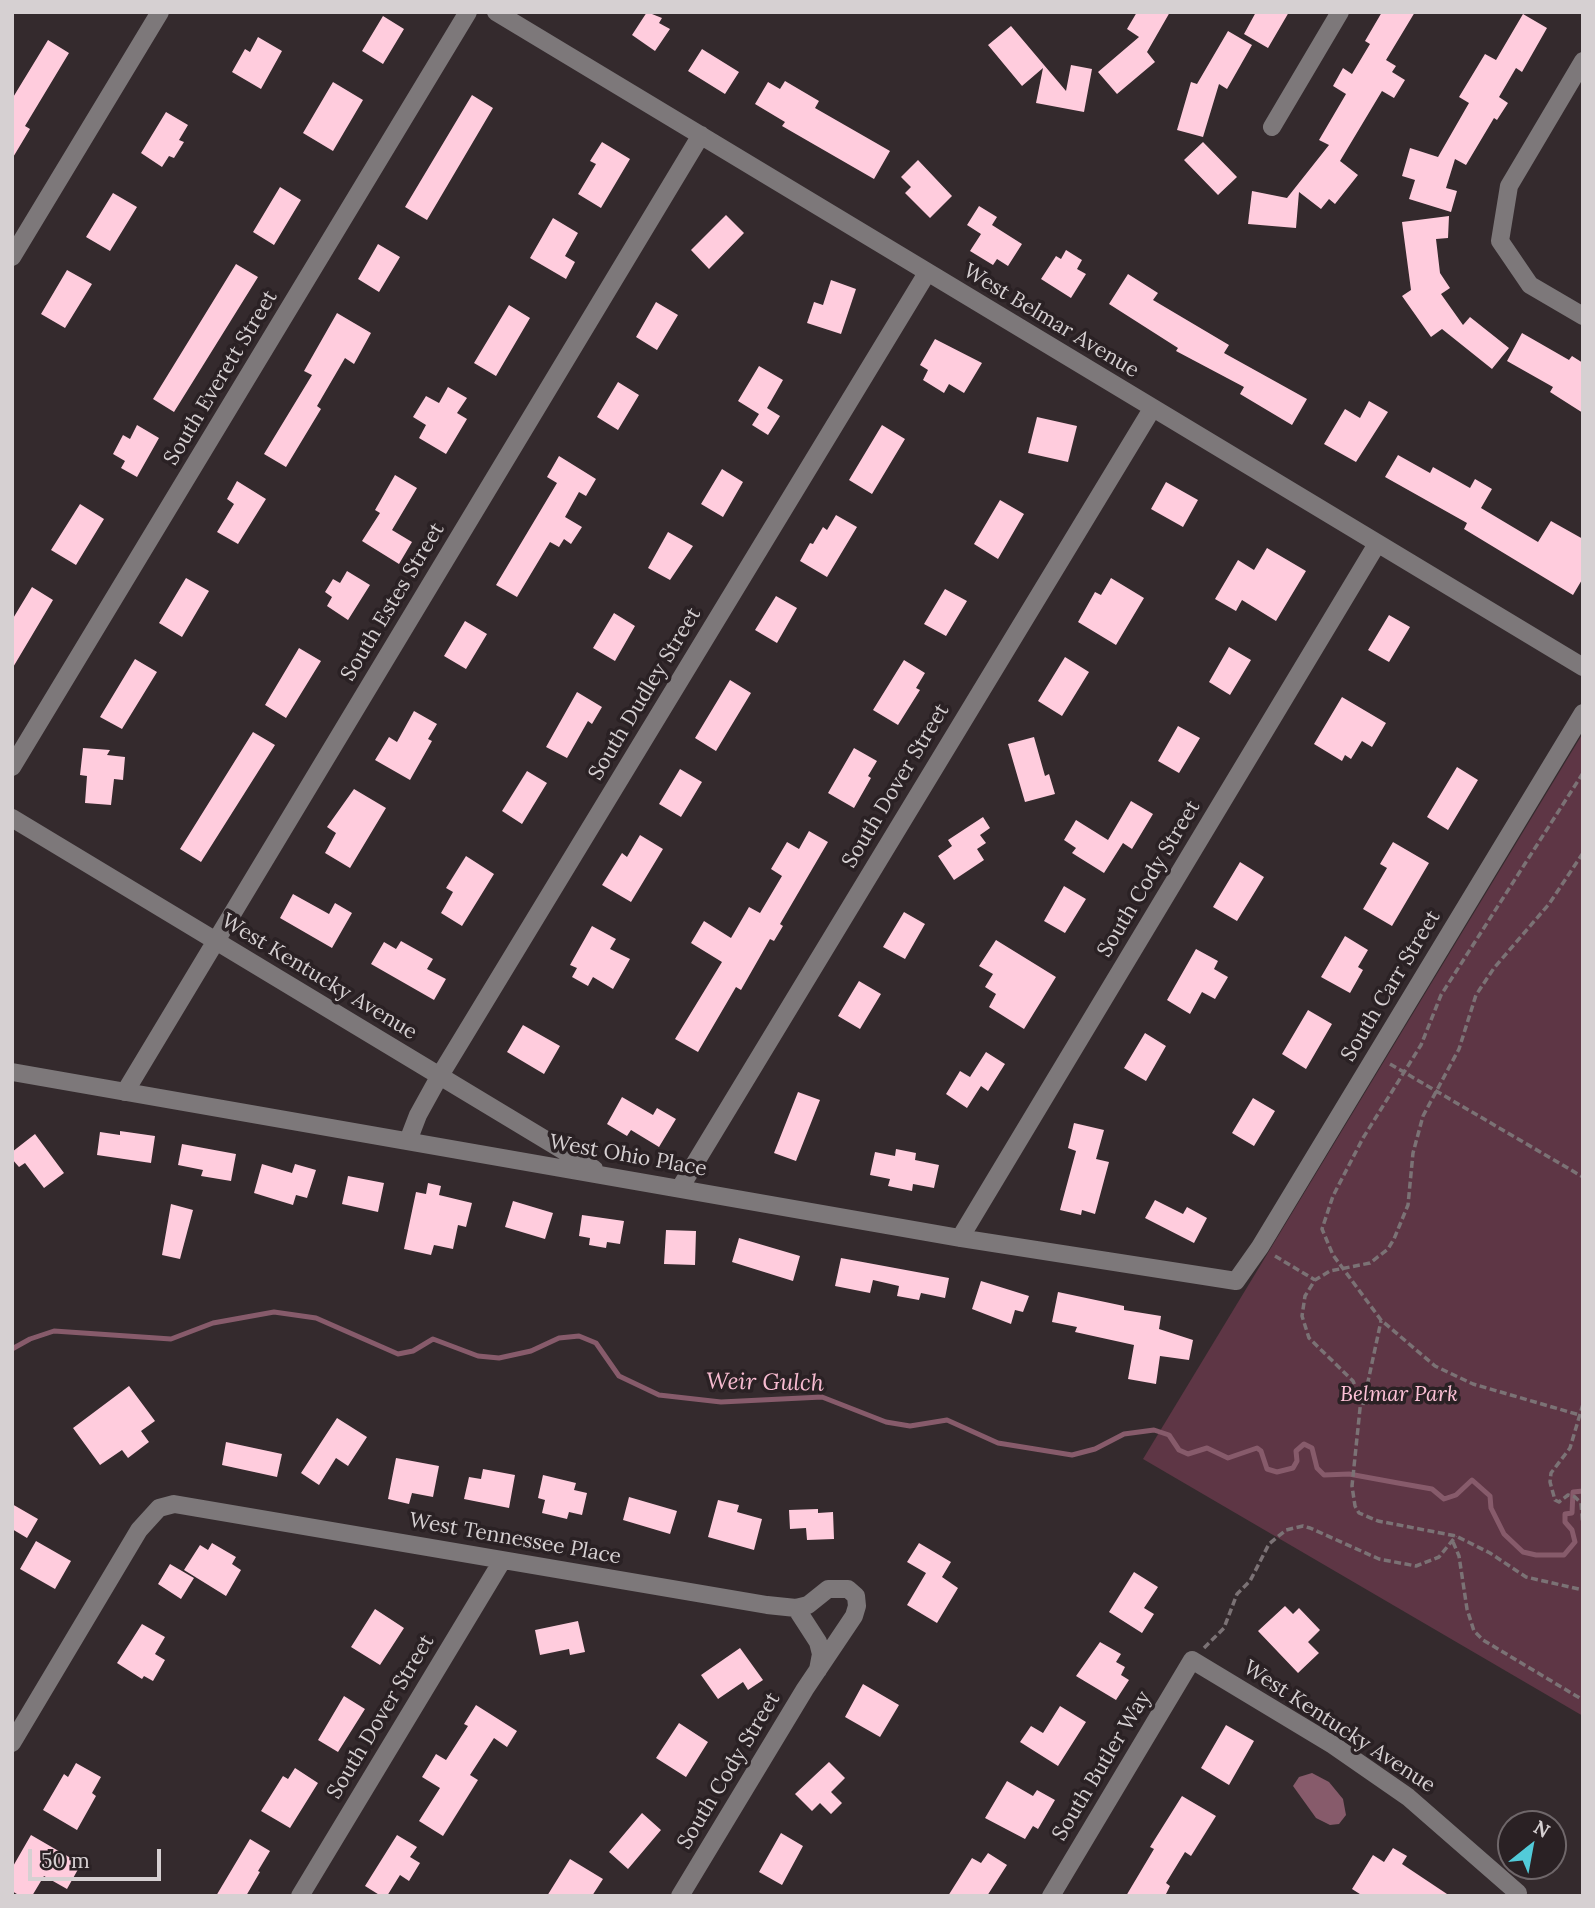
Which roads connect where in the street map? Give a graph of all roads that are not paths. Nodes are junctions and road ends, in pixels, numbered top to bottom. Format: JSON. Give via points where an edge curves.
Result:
{"nodes":[{"id":1,"x":160,"y":12,"type":"edge"},
{"id":2,"x":468,"y":12,"type":"edge"},
{"id":3,"x":496,"y":12,"type":"edge"},
{"id":4,"x":1340,"y":12,"type":"edge"},
{"id":5,"x":1583,"y":61,"type":"edge"},
{"id":6,"x":1272,"y":127,"type":"dead end"},
{"id":7,"x":701,"y":135,"type":"junction"},
{"id":8,"x":12,"y":257,"type":"edge"},
{"id":9,"x":927,"y":272,"type":"junction"},
{"id":10,"x":1583,"y":316,"type":"edge"},
{"id":11,"x":1152,"y":408,"type":"junction"},
{"id":12,"x":1377,"y":544,"type":"junction"},
{"id":13,"x":1583,"y":667,"type":"edge"},
{"id":14,"x":1583,"y":713,"type":"edge"},
{"id":15,"x":12,"y":767,"type":"edge"},
{"id":16,"x":12,"y":818,"type":"edge"},
{"id":17,"x":216,"y":941,"type":"junction"},
{"id":18,"x":12,"y":1072,"type":"edge"},
{"id":19,"x":439,"y":1077,"type":"junction"},
{"id":20,"x":125,"y":1092,"type":"junction"},
{"id":21,"x":408,"y":1141,"type":"junction"},
{"id":22,"x":603,"y":1175,"type":"junction"},
{"id":23,"x":680,"y":1188,"type":"junction"},
{"id":24,"x":960,"y":1238,"type":"junction"},
{"id":25,"x":1236,"y":1281,"type":"joint"},
{"id":26,"x":502,"y":1561,"type":"junction"},
{"id":27,"x":796,"y":1608,"type":"junction"},
{"id":28,"x":1192,"y":1660,"type":"joint"},
{"id":29,"x":818,"y":1670,"type":"junction"},
{"id":30,"x":12,"y":1742,"type":"edge"},
{"id":31,"x":1518,"y":1893,"type":"dead end"},
{"id":32,"x":300,"y":1896,"type":"edge"},
{"id":33,"x":680,"y":1896,"type":"edge"},
{"id":34,"x":1051,"y":1896,"type":"edge"}],
"edges":[{"from":1,"to":8,"type":"street"},
{"from":2,"to":15,"type":"street","name":"South Everett Street"},
{"from":3,"to":7,"type":"street","name":"West Belmar Avenue"},
{"from":4,"to":6,"type":"street"},
{"from":5,"to":10,"type":"street","via":[[1509,186],[1500,241],[1531,285]]},
{"from":7,"to":9,"type":"street","name":"West Belmar Avenue"},
{"from":7,"to":17,"type":"street","name":"South Estes Street"},
{"from":9,"to":11,"type":"street","name":"West Belmar Avenue"},
{"from":9,"to":19,"type":"street","name":"South Dudley Street"},
{"from":11,"to":12,"type":"street","name":"West Belmar Avenue"},
{"from":11,"to":23,"type":"street","name":"South Dover Street"},
{"from":12,"to":13,"type":"street","name":"West Belmar Avenue"},
{"from":12,"to":24,"type":"street","name":"South Cody Street"},
{"from":14,"to":25,"type":"street","name":"South Carr Street"},
{"from":16,"to":17,"type":"street","name":"West Kentucky Avenue"},
{"from":17,"to":19,"type":"street","name":"West Kentucky Avenue"},
{"from":17,"to":20,"type":"street","name":"South Estes Street"},
{"from":18,"to":20,"type":"street","name":"West Ohio Place"},
{"from":19,"to":21,"type":"street","name":"South Dudley Street"},
{"from":19,"to":22,"type":"street","name":"West Kentucky Avenue"},
{"from":20,"to":21,"type":"street","name":"West Ohio Place"},
{"from":21,"to":22,"type":"street","name":"West Ohio Place"},
{"from":22,"to":23,"type":"street","name":"West Ohio Place"},
{"from":23,"to":24,"type":"street","name":"West Ohio Place"},
{"from":24,"to":25,"type":"street","name":"West Ohio Place"},
{"from":26,"to":27,"type":"street","name":"West Tennessee Place"},
{"from":26,"to":30,"type":"street","name":"West Tennessee Place","via":[[187,1504],[159,1508],[139,1530]]},
{"from":26,"to":32,"type":"street","name":"South Dover Street"},
{"from":27,"to":29,"type":"street","via":[[818,1642]]},
{"from":27,"to":29,"type":"street","name":"South Cody Street","via":[[808,1605],[828,1589],[848,1588],[856,1596],[854,1616]]},
{"from":28,"to":31,"type":"street","name":"West Kentucky Avenue","via":[[1333,1745],[1408,1797]]},
{"from":28,"to":34,"type":"street","name":"South Butler Way"},
{"from":29,"to":33,"type":"street","name":"South Cody Street"}]}
